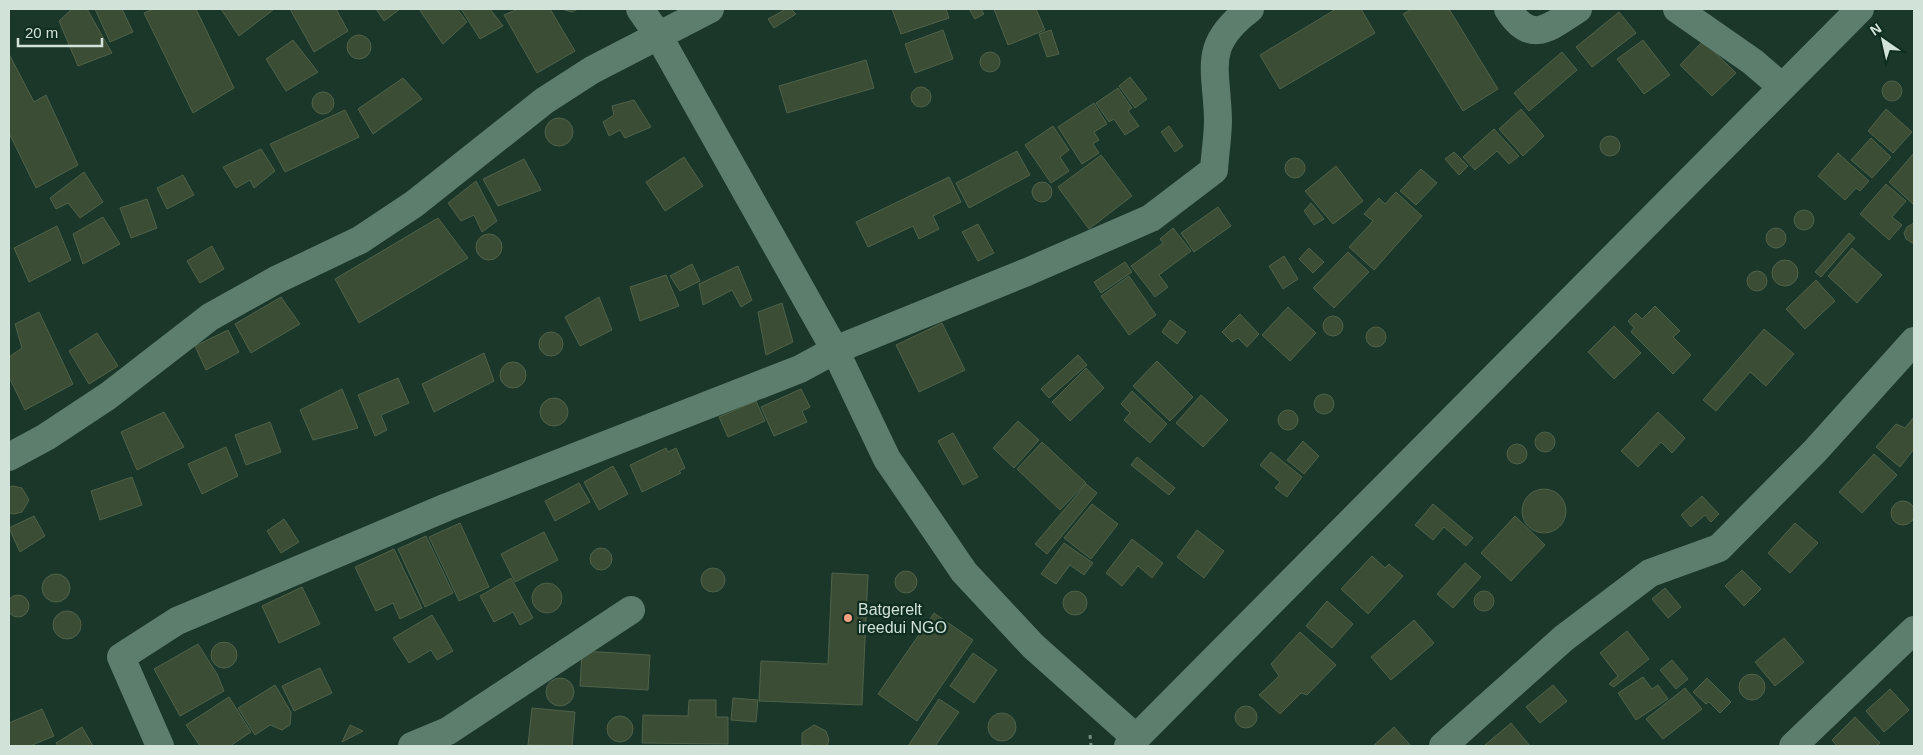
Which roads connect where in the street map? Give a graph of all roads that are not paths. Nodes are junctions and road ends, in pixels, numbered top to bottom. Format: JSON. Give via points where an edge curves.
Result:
{"nodes":[{"id":1,"x":640,"y":9,"type":"edge"},
{"id":2,"x":710,"y":9,"type":"edge"},
{"id":3,"x":1250,"y":9,"type":"edge"},
{"id":4,"x":1508,"y":9,"type":"edge"},
{"id":5,"x":1578,"y":9,"type":"edge"},
{"id":6,"x":1677,"y":9,"type":"edge"},
{"id":7,"x":1860,"y":9,"type":"edge"},
{"id":8,"x":658,"y":35,"type":"junction"},
{"id":9,"x":1781,"y":86,"type":"junction"},
{"id":10,"x":1914,"y":341,"type":"edge"},
{"id":11,"x":835,"y":350,"type":"junction"},
{"id":12,"x":9,"y":457,"type":"edge"},
{"id":13,"x":631,"y":610,"type":"dead end"},
{"id":14,"x":1914,"y":630,"type":"edge"},
{"id":15,"x":450,"y":738,"type":"edge"},
{"id":16,"x":1132,"y":742,"type":"edge"},
{"id":17,"x":160,"y":746,"type":"edge"},
{"id":18,"x":412,"y":746,"type":"edge"},
{"id":19,"x":1443,"y":746,"type":"edge"},
{"id":20,"x":1793,"y":746,"type":"edge"}],
"edges":[{"from":1,"to":8,"type":"street"},
{"from":2,"to":8,"type":"street"},
{"from":3,"to":11,"type":"street","via":[[1218,40],[1213,71],[1218,120],[1214,170],[1151,218]]},
{"from":4,"to":5,"type":"street","via":[[1523,26],[1543,31]]},
{"from":6,"to":9,"type":"street","via":[[1753,62]]},
{"from":7,"to":9,"type":"street"},
{"from":8,"to":11,"type":"street"},
{"from":8,"to":12,"type":"street","via":[[592,70],[544,101],[414,204],[360,240],[276,280],[210,317],[108,396]]},
{"from":9,"to":16,"type":"street"},
{"from":10,"to":19,"type":"street","via":[[1815,451],[1719,548],[1650,572],[1564,638]]},
{"from":11,"to":16,"type":"street","via":[[887,459],[964,572],[1033,646]]},
{"from":11,"to":17,"type":"street","via":[[800,369],[447,507],[177,621],[121,657]]},
{"from":13,"to":15,"type":"street"},
{"from":14,"to":20,"type":"street"},
{"from":15,"to":18,"type":"street"}]}
